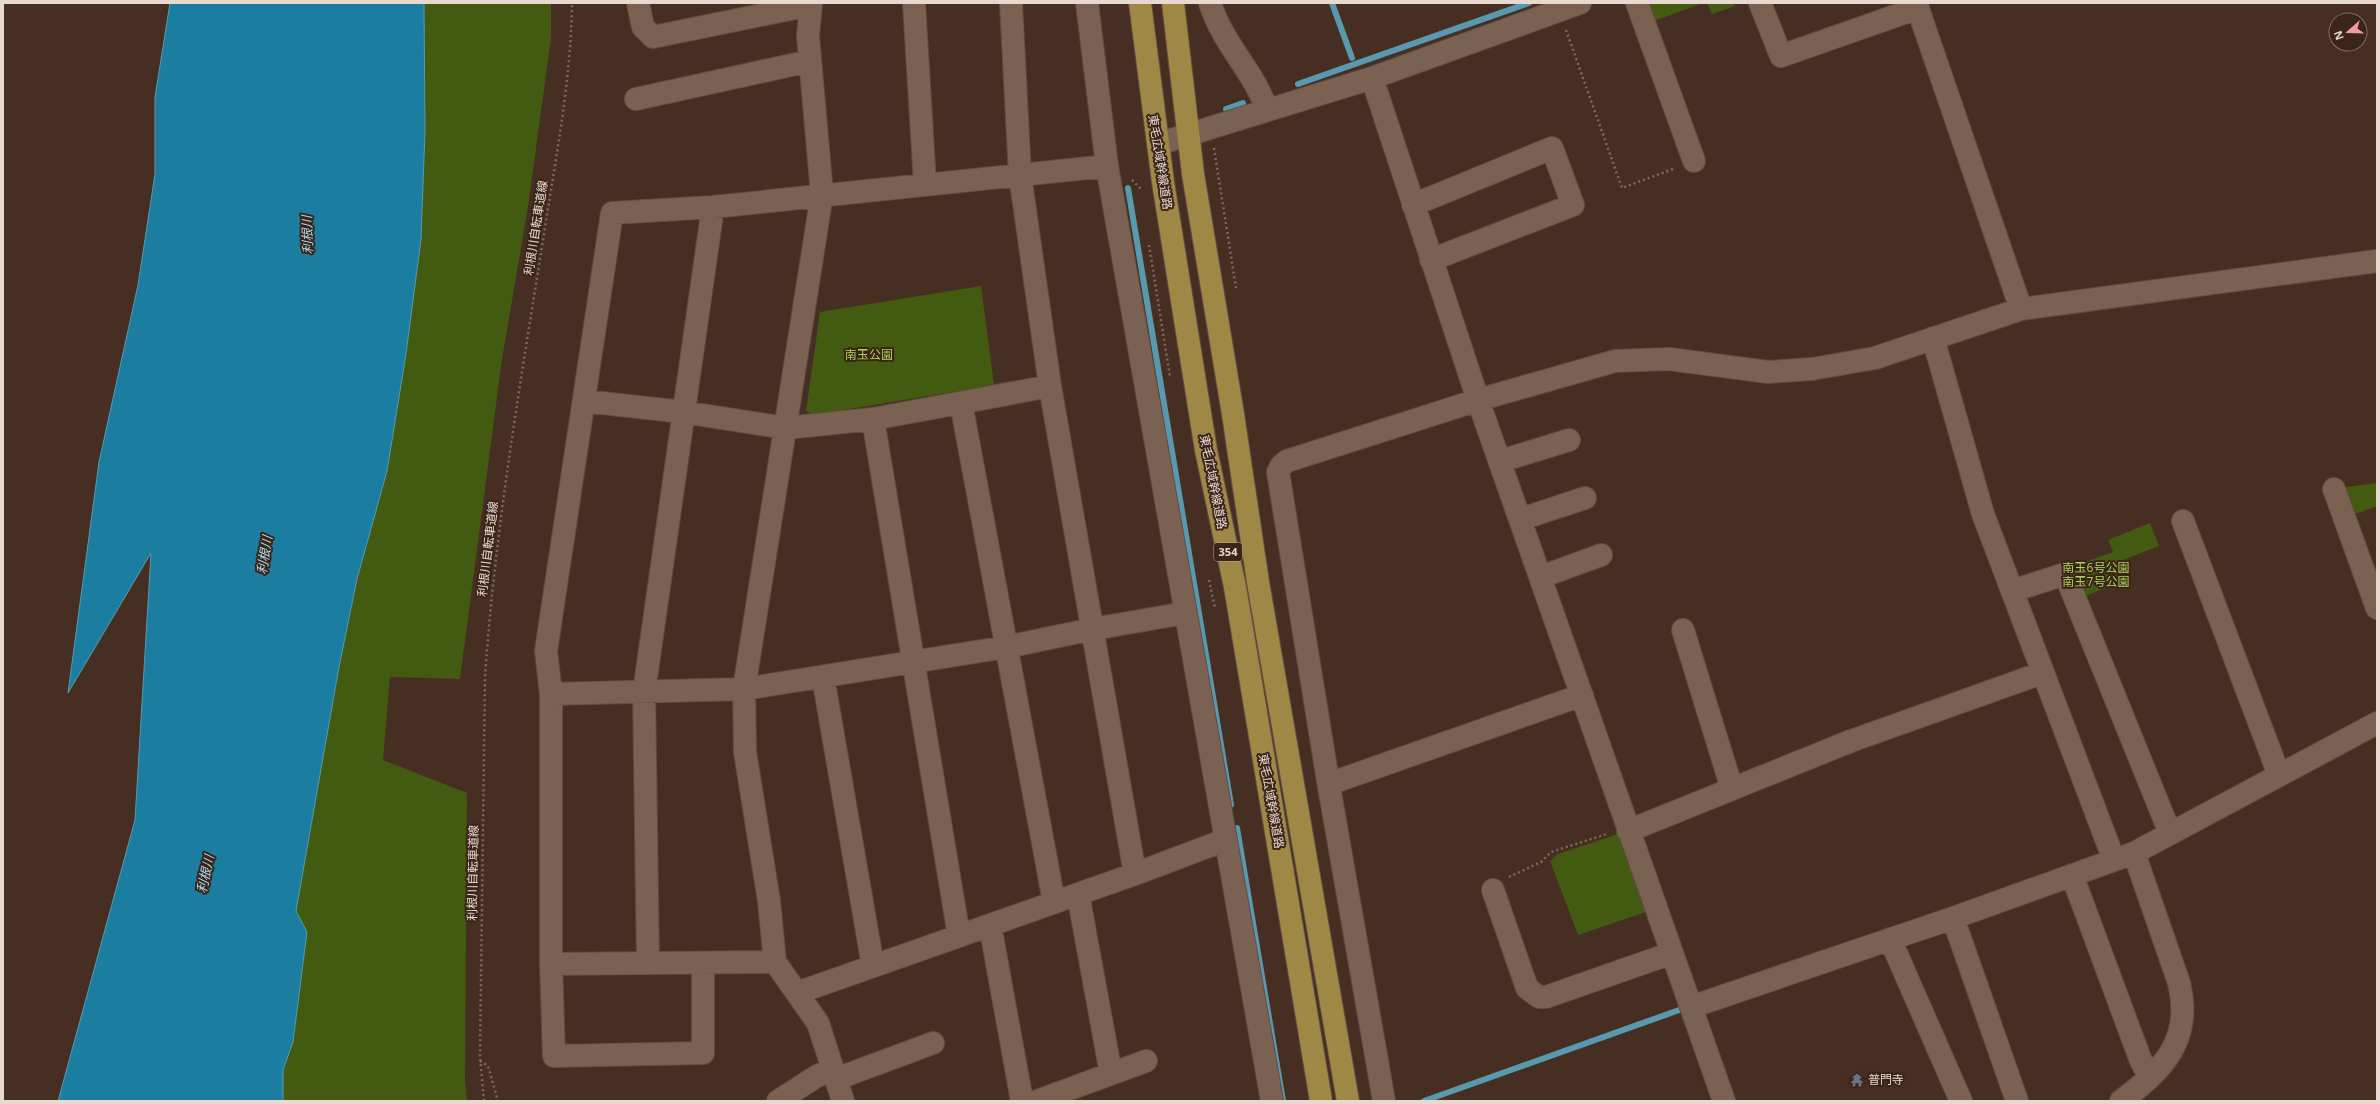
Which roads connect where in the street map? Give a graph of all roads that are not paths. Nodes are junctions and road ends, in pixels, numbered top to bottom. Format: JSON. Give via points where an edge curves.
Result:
{"nodes":[{"id":1,"x":638,"y":3,"type":"edge"},
{"id":2,"x":914,"y":3,"type":"edge"},
{"id":3,"x":1011,"y":3,"type":"edge"},
{"id":4,"x":1087,"y":3,"type":"edge"},
{"id":5,"x":1140,"y":3,"type":"edge"},
{"id":6,"x":1173,"y":3,"type":"edge"},
{"id":7,"x":1210,"y":3,"type":"edge"},
{"id":8,"x":1580,"y":3,"type":"edge"},
{"id":9,"x":1637,"y":3,"type":"edge"},
{"id":10,"x":1760,"y":3,"type":"edge"},
{"id":11,"x":810,"y":4,"type":"edge"},
{"id":12,"x":1917,"y":5,"type":"edge"},
{"id":13,"x":810,"y":61,"type":"junction"},
{"id":14,"x":1372,"y":78,"type":"junction"},
{"id":15,"x":636,"y":98,"type":"dead end"},
{"id":16,"x":1267,"y":110,"type":"junction"},
{"id":17,"x":1190,"y":135,"type":"junction"},
{"id":18,"x":1158,"y":144,"type":"junction"},
{"id":19,"x":1694,"y":161,"type":"road end"},
{"id":20,"x":1107,"y":166,"type":"junction"},
{"id":21,"x":1020,"y":175,"type":"junction"},
{"id":22,"x":925,"y":184,"type":"junction"},
{"id":23,"x":822,"y":194,"type":"junction"},
{"id":24,"x":1413,"y":205,"type":"junction"},
{"id":25,"x":713,"y":208,"type":"junction"},
{"id":26,"x":1431,"y":260,"type":"junction"},
{"id":27,"x":2377,"y":261,"type":"edge"},
{"id":28,"x":2022,"y":309,"type":"junction"},
{"id":29,"x":1933,"y":338,"type":"junction"},
{"id":30,"x":1050,"y":386,"type":"junction"},
{"id":31,"x":1478,"y":400,"type":"junction"},
{"id":32,"x":584,"y":401,"type":"junction"},
{"id":33,"x":961,"y":403,"type":"junction"},
{"id":34,"x":683,"y":412,"type":"junction"},
{"id":35,"x":873,"y":419,"type":"junction"},
{"id":36,"x":786,"y":428,"type":"junction"},
{"id":37,"x":1569,"y":440,"type":"dead end"},
{"id":38,"x":1501,"y":461,"type":"junction"},
{"id":39,"x":2334,"y":488,"type":"dead end"},
{"id":40,"x":1585,"y":498,"type":"dead end"},
{"id":41,"x":1521,"y":519,"type":"junction"},
{"id":42,"x":2183,"y":521,"type":"dead end"},
{"id":43,"x":1601,"y":555,"type":"dead end"},
{"id":44,"x":1541,"y":577,"type":"junction"},
{"id":45,"x":2373,"y":577,"type":"edge"},
{"id":46,"x":2012,"y":591,"type":"junction"},
{"id":47,"x":2377,"y":608,"type":"edge"},
{"id":48,"x":1185,"y":613,"type":"junction"},
{"id":49,"x":1093,"y":629,"type":"junction"},
{"id":50,"x":1683,"y":630,"type":"dead end"},
{"id":51,"x":1006,"y":648,"type":"junction"},
{"id":52,"x":913,"y":662,"type":"junction"},
{"id":53,"x":2042,"y":673,"type":"junction"},
{"id":54,"x":823,"y":677,"type":"junction"},
{"id":55,"x":744,"y":689,"type":"junction"},
{"id":56,"x":644,"y":692,"type":"junction"},
{"id":57,"x":551,"y":694,"type":"junction"},
{"id":58,"x":1582,"y":695,"type":"junction"},
{"id":59,"x":2377,"y":723,"type":"edge"},
{"id":60,"x":2279,"y":775,"type":"junction"},
{"id":61,"x":1328,"y":781,"type":"junction"},
{"id":62,"x":1732,"y":789,"type":"junction"},
{"id":63,"x":1628,"y":830,"type":"junction"},
{"id":64,"x":2170,"y":833,"type":"junction"},
{"id":65,"x":1225,"y":840,"type":"junction"},
{"id":66,"x":2124,"y":856,"type":"junction"},
{"id":67,"x":1135,"y":874,"type":"junction"},
{"id":68,"x":2072,"y":875,"type":"junction"},
{"id":69,"x":1493,"y":890,"type":"road end"},
{"id":70,"x":1078,"y":894,"type":"junction"},
{"id":71,"x":1054,"y":902,"type":"junction"},
{"id":72,"x":1953,"y":918,"type":"junction"},
{"id":73,"x":990,"y":925,"type":"junction"},
{"id":74,"x":959,"y":936,"type":"junction"},
{"id":75,"x":1890,"y":939,"type":"junction"},
{"id":76,"x":1672,"y":953,"type":"junction"},
{"id":77,"x":775,"y":962,"type":"junction"},
{"id":78,"x":648,"y":963,"type":"junction"},
{"id":79,"x":703,"y":963,"type":"junction"},
{"id":80,"x":551,"y":964,"type":"junction"},
{"id":81,"x":873,"y":966,"type":"junction"},
{"id":82,"x":797,"y":993,"type":"junction"},
{"id":83,"x":1691,"y":1007,"type":"junction"},
{"id":84,"x":933,"y":1044,"type":"dead end"},
{"id":85,"x":1146,"y":1061,"type":"dead end"},
{"id":86,"x":834,"y":1074,"type":"junction"},
{"id":87,"x":1111,"y":1074,"type":"junction"},
{"id":88,"x":2150,"y":1077,"type":"junction"},
{"id":89,"x":2125,"y":1100,"type":"edge"},
{"id":90,"x":778,"y":1101,"type":"edge"},
{"id":91,"x":843,"y":1101,"type":"edge"},
{"id":92,"x":1022,"y":1101,"type":"edge"},
{"id":93,"x":1037,"y":1101,"type":"edge"},
{"id":94,"x":1272,"y":1101,"type":"edge"},
{"id":95,"x":1321,"y":1101,"type":"edge"},
{"id":96,"x":1348,"y":1101,"type":"edge"},
{"id":97,"x":1384,"y":1101,"type":"edge"},
{"id":98,"x":1724,"y":1101,"type":"edge"},
{"id":99,"x":1961,"y":1101,"type":"edge"},
{"id":100,"x":2017,"y":1101,"type":"edge"}],
"edges":[{"from":1,"to":11,"type":"street","via":[[643,27],[653,37]]},
{"from":2,"to":22,"type":"street"},
{"from":3,"to":21,"type":"street"},
{"from":4,"to":20,"type":"street"},
{"from":5,"to":18,"type":"highway","name":"東毛広域幹線道路","number":"354"},
{"from":6,"to":17,"type":"highway","name":"東毛広域幹線道路","number":"354"},
{"from":7,"to":16,"type":"street","via":[[1220,31],[1259,90]]},
{"from":8,"to":14,"type":"street"},
{"from":9,"to":19,"type":"street"},
{"from":10,"to":12,"type":"street","via":[[1781,56]]},
{"from":11,"to":13,"type":"street"},
{"from":12,"to":28,"type":"street"},
{"from":13,"to":15,"type":"street"},
{"from":13,"to":23,"type":"street"},
{"from":14,"to":16,"type":"street"},
{"from":14,"to":24,"type":"street"},
{"from":16,"to":17,"type":"street"},
{"from":17,"to":18,"type":"street"},
{"from":17,"to":96,"type":"highway","name":"東毛広域幹線道路","number":"354","via":[[1193,174],[1234,414],[1258,582]]},
{"from":18,"to":95,"type":"highway","name":"東毛広域幹線道路","number":"354","via":[[1202,427],[1235,587]]},
{"from":20,"to":21,"type":"street"},
{"from":20,"to":48,"type":"street"},
{"from":21,"to":22,"type":"street"},
{"from":21,"to":30,"type":"street"},
{"from":22,"to":23,"type":"street"},
{"from":23,"to":25,"type":"street"},
{"from":23,"to":36,"type":"street"},
{"from":24,"to":26,"type":"street"},
{"from":24,"to":26,"type":"street","via":[[1552,148],[1573,205]]},
{"from":25,"to":32,"type":"street","via":[[612,213]]},
{"from":25,"to":34,"type":"street"},
{"from":26,"to":31,"type":"street"},
{"from":27,"to":28,"type":"street"},
{"from":28,"to":29,"type":"street"},
{"from":29,"to":31,"type":"street","via":[[1875,358],[1812,369],[1775,372],[1669,359],[1615,361]]},
{"from":29,"to":46,"type":"street","via":[[1983,514]]},
{"from":30,"to":33,"type":"street"},
{"from":30,"to":49,"type":"street"},
{"from":31,"to":38,"type":"street"},
{"from":31,"to":61,"type":"street","via":[[1288,461],[1278,472]]},
{"from":32,"to":34,"type":"street"},
{"from":32,"to":57,"type":"street","via":[[546,651]]},
{"from":33,"to":35,"type":"street"},
{"from":33,"to":51,"type":"street"},
{"from":34,"to":36,"type":"street"},
{"from":34,"to":56,"type":"street"},
{"from":35,"to":36,"type":"street"},
{"from":35,"to":52,"type":"street"},
{"from":36,"to":55,"type":"street"},
{"from":37,"to":38,"type":"street"},
{"from":38,"to":41,"type":"street"},
{"from":39,"to":45,"type":"street"},
{"from":40,"to":41,"type":"street"},
{"from":41,"to":44,"type":"street"},
{"from":42,"to":60,"type":"street"},
{"from":43,"to":44,"type":"street"},
{"from":44,"to":58,"type":"street"},
{"from":45,"to":47,"type":"street"},
{"from":46,"to":53,"type":"street"},
{"from":46,"to":64,"type":"street","via":[[2066,574]]},
{"from":48,"to":49,"type":"street"},
{"from":48,"to":65,"type":"street"},
{"from":49,"to":51,"type":"street"},
{"from":49,"to":67,"type":"street"},
{"from":50,"to":62,"type":"street"},
{"from":51,"to":52,"type":"street"},
{"from":51,"to":71,"type":"street"},
{"from":52,"to":54,"type":"street"},
{"from":52,"to":74,"type":"street"},
{"from":53,"to":62,"type":"street","via":[[1851,741]]},
{"from":53,"to":66,"type":"street"},
{"from":54,"to":55,"type":"street"},
{"from":54,"to":81,"type":"street"},
{"from":55,"to":56,"type":"street"},
{"from":55,"to":77,"type":"street","via":[[745,752],[769,901]]},
{"from":56,"to":57,"type":"street"},
{"from":56,"to":78,"type":"street"},
{"from":57,"to":80,"type":"street"},
{"from":58,"to":61,"type":"street","via":[[1340,780]]},
{"from":58,"to":63,"type":"street"},
{"from":59,"to":60,"type":"street"},
{"from":60,"to":64,"type":"street"},
{"from":61,"to":97,"type":"street"},
{"from":62,"to":63,"type":"street"},
{"from":63,"to":76,"type":"street"},
{"from":64,"to":66,"type":"street"},
{"from":65,"to":67,"type":"street"},
{"from":65,"to":94,"type":"street"},
{"from":66,"to":68,"type":"street"},
{"from":66,"to":88,"type":"street","via":[[2178,983],[2184,1007],[2181,1027],[2172,1052],[2165,1063]]},
{"from":67,"to":70,"type":"street"},
{"from":68,"to":72,"type":"street"},
{"from":68,"to":88,"type":"street","via":[[2141,1061]]},
{"from":69,"to":76,"type":"street","via":[[1527,988],[1538,997],[1546,997]]},
{"from":70,"to":71,"type":"street"},
{"from":70,"to":87,"type":"street"},
{"from":71,"to":73,"type":"street"},
{"from":72,"to":75,"type":"street"},
{"from":72,"to":100,"type":"street"},
{"from":73,"to":74,"type":"street"},
{"from":73,"to":92,"type":"street"},
{"from":74,"to":81,"type":"street"},
{"from":75,"to":83,"type":"street"},
{"from":75,"to":99,"type":"street"},
{"from":76,"to":83,"type":"street"},
{"from":77,"to":79,"type":"street"},
{"from":77,"to":82,"type":"street"},
{"from":78,"to":79,"type":"street"},
{"from":78,"to":80,"type":"street"},
{"from":79,"to":80,"type":"street","via":[[704,1053],[554,1056]]},
{"from":81,"to":82,"type":"street"},
{"from":82,"to":86,"type":"street","via":[[818,1023]]},
{"from":83,"to":98,"type":"street"},
{"from":84,"to":86,"type":"street"},
{"from":85,"to":87,"type":"street"},
{"from":86,"to":90,"type":"street","via":[[818,1076]]},
{"from":86,"to":91,"type":"street"},
{"from":87,"to":93,"type":"street"},
{"from":88,"to":89,"type":"street"}]}
